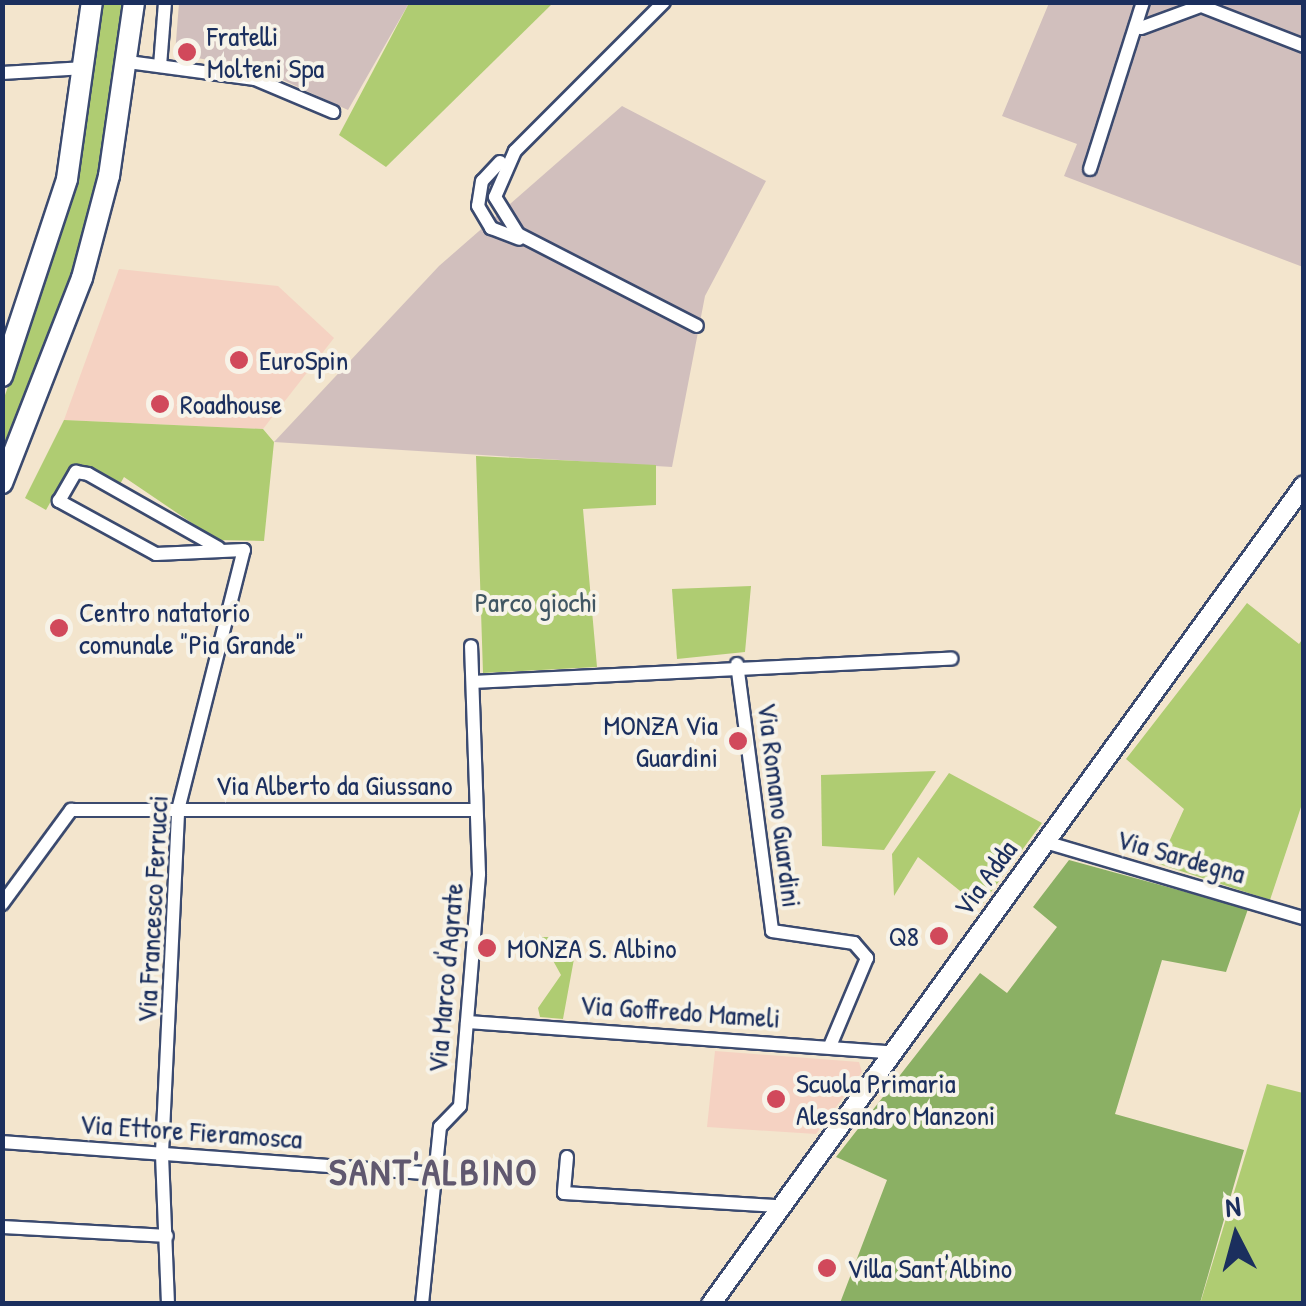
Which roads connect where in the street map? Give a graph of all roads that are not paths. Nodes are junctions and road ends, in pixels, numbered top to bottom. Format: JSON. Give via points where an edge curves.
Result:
{"nodes":[{"id":1,"x":92,"y":2,"type":"edge"},
{"id":2,"x":134,"y":2,"type":"edge"},
{"id":3,"x":165,"y":2,"type":"edge"},
{"id":4,"x":664,"y":2,"type":"edge"},
{"id":5,"x":1143,"y":2,"type":"edge"},
{"id":6,"x":1195,"y":5,"type":"edge"},
{"id":7,"x":1141,"y":28,"type":"junction"},
{"id":8,"x":1304,"y":46,"type":"edge"},
{"id":9,"x":128,"y":62,"type":"junction"},
{"id":10,"x":160,"y":66,"type":"junction"},
{"id":11,"x":85,"y":68,"type":"junction"},
{"id":12,"x":2,"y":73,"type":"edge"},
{"id":13,"x":333,"y":112,"type":"dead end"},
{"id":14,"x":1090,"y":168,"type":"dead end"},
{"id":15,"x":697,"y":326,"type":"dead end"},
{"id":16,"x":2,"y":376,"type":"edge"},
{"id":17,"x":2,"y":483,"type":"edge"},
{"id":18,"x":1304,"y":485,"type":"edge"},
{"id":19,"x":219,"y":548,"type":"junction"},
{"id":20,"x":471,"y":646,"type":"dead end"},
{"id":21,"x":951,"y":659,"type":"dead end"},
{"id":22,"x":737,"y":664,"type":"junction"},
{"id":23,"x":473,"y":682,"type":"junction"},
{"id":24,"x":178,"y":810,"type":"junction"},
{"id":25,"x":476,"y":810,"type":"junction"},
{"id":26,"x":1045,"y":842,"type":"junction"},
{"id":27,"x":2,"y":904,"type":"edge"},
{"id":28,"x":1304,"y":918,"type":"edge"},
{"id":29,"x":467,"y":1022,"type":"junction"},
{"id":30,"x":830,"y":1046,"type":"junction"},
{"id":31,"x":890,"y":1052,"type":"junction"},
{"id":32,"x":2,"y":1142,"type":"edge"},
{"id":33,"x":162,"y":1153,"type":"junction"},
{"id":34,"x":567,"y":1157,"type":"dead end"},
{"id":35,"x":436,"y":1174,"type":"junction"},
{"id":36,"x":780,"y":1206,"type":"junction"},
{"id":37,"x":2,"y":1227,"type":"edge"},
{"id":38,"x":167,"y":1236,"type":"junction"},
{"id":39,"x":168,"y":1304,"type":"edge"},
{"id":40,"x":422,"y":1304,"type":"edge"},
{"id":41,"x":711,"y":1304,"type":"edge"}],
"edges":[{"from":1,"to":11,"type":"main road"},
{"from":2,"to":9,"type":"main road"},
{"from":3,"to":10,"type":"street"},
{"from":4,"to":15,"type":"street","via":[[484,178],[478,206],[494,230],[534,243]]},
{"from":5,"to":7,"type":"street"},
{"from":6,"to":7,"type":"street"},
{"from":6,"to":8,"type":"street"},
{"from":7,"to":14,"type":"street"},
{"from":9,"to":10,"type":"street"},
{"from":9,"to":17,"type":"main road","via":[[82,278]]},
{"from":10,"to":13,"type":"street","via":[[254,79]]},
{"from":11,"to":12,"type":"street"},
{"from":11,"to":16,"type":"main road","via":[[50,248]]},
{"from":18,"to":26,"type":"main road","name":"Via Adda"},
{"from":19,"to":19,"type":"street","name":"Via Francesco Ferrucci","via":[[88,474],[76,472],[59,501],[156,554]]},
{"from":19,"to":24,"type":"street","name":"Via Francesco Ferrucci","via":[[244,550]]},
{"from":20,"to":23,"type":"street","name":"Via Marco d'Agrate"},
{"from":21,"to":22,"type":"street","name":"Via Romano Guardini"},
{"from":22,"to":23,"type":"street","name":"Via Romano Guardini"},
{"from":22,"to":30,"type":"street","name":"Via Romano Guardini","via":[[771,928],[782,937],[854,944],[867,958]]},
{"from":23,"to":25,"type":"street","name":"Via Marco d'Agrate"},
{"from":24,"to":25,"type":"street","name":"Via Alberto da Giussano"},
{"from":24,"to":27,"type":"street","name":"Via Alberto da Giussano","via":[[71,810]]},
{"from":24,"to":33,"type":"street","name":"Via Francesco Ferrucci"},
{"from":25,"to":29,"type":"street","name":"Via Marco d'Agrate"},
{"from":26,"to":28,"type":"street","name":"Via Sardegna"},
{"from":26,"to":31,"type":"main road","name":"Via Adda"},
{"from":29,"to":30,"type":"street","name":"Via Goffredo Mameli"},
{"from":29,"to":35,"type":"street","name":"Via Marco d'Agrate","via":[[459,1116],[440,1128]]},
{"from":30,"to":31,"type":"street","name":"Via Goffredo Mameli"},
{"from":31,"to":36,"type":"main road","name":"Via Adda"},
{"from":32,"to":33,"type":"street","name":"Via Ettore Fieramosca"},
{"from":33,"to":35,"type":"street","name":"Via Ettore Fieramosca"},
{"from":33,"to":38,"type":"street","name":"Via Francesco Ferrucci"},
{"from":34,"to":36,"type":"street","via":[[564,1193]]},
{"from":35,"to":40,"type":"street","name":"Via Marco d'Agrate"},
{"from":36,"to":41,"type":"main road","name":"Via Adda"},
{"from":37,"to":38,"type":"street"},
{"from":38,"to":39,"type":"street","name":"Via Francesco Ferrucci"}]}
